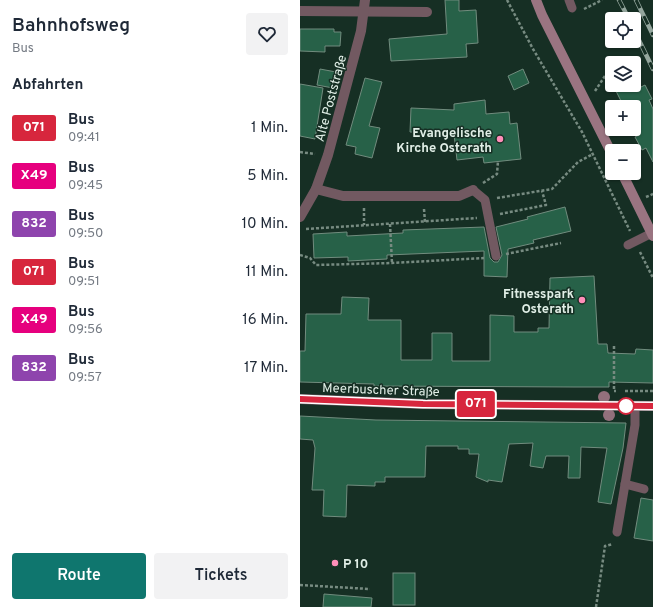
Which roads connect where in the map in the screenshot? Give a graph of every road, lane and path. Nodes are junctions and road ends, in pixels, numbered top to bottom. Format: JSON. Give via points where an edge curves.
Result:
{"nodes":[{"id":1,"x":365,"y":0,"type":"edge"},
{"id":2,"x":507,"y":0,"type":"edge"},
{"id":3,"x":531,"y":0,"type":"edge"},
{"id":4,"x":536,"y":0,"type":"edge"},
{"id":5,"x":602,"y":0,"type":"edge"},
{"id":6,"x":582,"y":10,"type":"dead end"},
{"id":7,"x":300,"y":11,"type":"edge"},
{"id":8,"x":365,"y":12,"type":"junction"},
{"id":9,"x":427,"y":12,"type":"dead end"},
{"id":10,"x":542,"y":15,"type":"junction"},
{"id":11,"x":605,"y":76,"type":"dead end"},
{"id":12,"x":595,"y":91,"type":"dead end"},
{"id":13,"x":607,"y":144,"type":"edge"},
{"id":14,"x":593,"y":154,"type":"junction"},
{"id":15,"x":498,"y":161,"type":"dead end"},
{"id":16,"x":625,"y":180,"type":"edge"},
{"id":17,"x":316,"y":189,"type":"junction"},
{"id":18,"x":473,"y":190,"type":"junction"},
{"id":19,"x":542,"y":191,"type":"junction"},
{"id":20,"x":653,"y":194,"type":"edge"},
{"id":21,"x":646,"y":197,"type":"dead end"},
{"id":22,"x":485,"y":200,"type":"junction"},
{"id":23,"x":303,"y":206,"type":"edge"},
{"id":24,"x":300,"y":217,"type":"edge"},
{"id":25,"x":488,"y":217,"type":"junction"},
{"id":26,"x":390,"y":224,"type":"junction"},
{"id":27,"x":300,"y":229,"type":"edge"},
{"id":28,"x":652,"y":234,"type":"edge"},
{"id":29,"x":561,"y":243,"type":"dead end"},
{"id":30,"x":631,"y":243,"type":"junction"},
{"id":31,"x":300,"y":255,"type":"edge"},
{"id":32,"x":496,"y":256,"type":"junction"},
{"id":33,"x":392,"y":263,"type":"junction"},
{"id":34,"x":653,"y":278,"type":"edge"},
{"id":35,"x":614,"y":346,"type":"dead end"},
{"id":36,"x":653,"y":391,"type":"edge"},
{"id":37,"x":300,"y":399,"type":"edge"},
{"id":38,"x":635,"y":406,"type":"junction"},
{"id":39,"x":653,"y":406,"type":"edge"},
{"id":40,"x":625,"y":484,"type":"junction"},
{"id":41,"x":644,"y":489,"type":"dead end"},
{"id":42,"x":617,"y":532,"type":"dead end"},
{"id":43,"x":615,"y":543,"type":"dead end"},
{"id":44,"x":300,"y":585,"type":"edge"},
{"id":45,"x":370,"y":589,"type":"dead end"},
{"id":46,"x":596,"y":607,"type":"edge"}],
"edges":[{"from":1,"to":8,"type":"street","name":"Alte Poststraße"},
{"from":2,"to":14,"type":"path"},
{"from":3,"to":10,"type":"main road"},
{"from":4,"to":10,"type":"main road"},
{"from":5,"to":6,"type":"path"},
{"from":7,"to":8,"type":"street"},
{"from":8,"to":9,"type":"street"},
{"from":8,"to":17,"type":"street","name":"Alte Poststraße","via":[[328,155]]},
{"from":10,"to":13,"type":"main road"},
{"from":11,"to":12,"type":"path"},
{"from":14,"to":19,"type":"path","via":[[578,162],[552,189]]},
{"from":14,"to":30,"type":"path"},
{"from":15,"to":18,"type":"path","via":[[497,174]]},
{"from":16,"to":28,"type":"main road"},
{"from":17,"to":18,"type":"street","via":[[343,196],[459,196]]},
{"from":17,"to":23,"type":"street","name":"Alte Poststraße"},
{"from":18,"to":22,"type":"lane"},
{"from":19,"to":22,"type":"path"},
{"from":19,"to":25,"type":"path","via":[[546,205]]},
{"from":20,"to":21,"type":"path"},
{"from":22,"to":25,"type":"lane"},
{"from":23,"to":24,"type":"street","name":"Alte Poststraße"},
{"from":25,"to":26,"type":"path"},
{"from":25,"to":32,"type":"lane"},
{"from":26,"to":27,"type":"path"},
{"from":26,"to":33,"type":"path"},
{"from":28,"to":30,"type":"lane"},
{"from":29,"to":32,"type":"path"},
{"from":30,"to":34,"type":"path"},
{"from":31,"to":33,"type":"path","via":[[310,258],[316,265]]},
{"from":32,"to":33,"type":"path"},
{"from":35,"to":36,"type":"path","via":[[614,391]]},
{"from":37,"to":38,"type":"street","name":"Meerbuscher Straße","via":[[423,404]]},
{"from":38,"to":39,"type":"street","name":"Meerbuscher Straße"},
{"from":38,"to":40,"type":"lane","via":[[635,425]]},
{"from":40,"to":41,"type":"lane"},
{"from":40,"to":42,"type":"lane"},
{"from":43,"to":46,"type":"path","via":[[605,546]]},
{"from":44,"to":45,"type":"path"}]}
